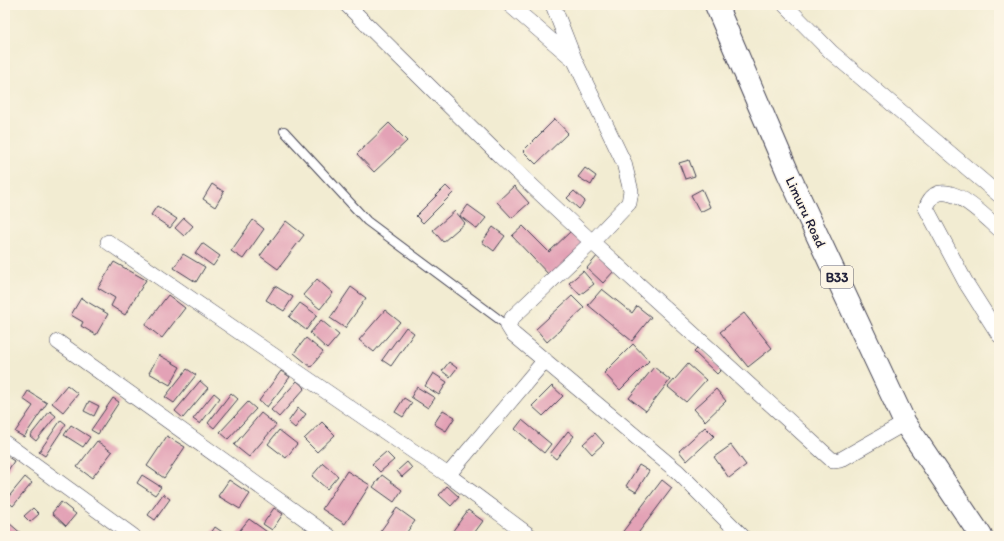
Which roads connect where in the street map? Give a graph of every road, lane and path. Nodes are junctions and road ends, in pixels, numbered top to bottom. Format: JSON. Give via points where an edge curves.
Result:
{"nodes":[{"id":1,"x":347,"y":5,"type":"edge"},
{"id":2,"x":510,"y":5,"type":"edge"},
{"id":3,"x":553,"y":5,"type":"edge"},
{"id":4,"x":716,"y":5,"type":"edge"},
{"id":5,"x":785,"y":5,"type":"edge"},
{"id":6,"x":575,"y":61,"type":"junction"},
{"id":7,"x":284,"y":131,"type":"dead end"},
{"id":8,"x":999,"y":195,"type":"edge"},
{"id":9,"x":999,"y":229,"type":"edge"},
{"id":10,"x":108,"y":242,"type":"dead end"},
{"id":11,"x":592,"y":242,"type":"junction"},
{"id":12,"x":508,"y":326,"type":"junction"},
{"id":13,"x":999,"y":335,"type":"edge"},
{"id":14,"x":58,"y":342,"type":"dead end"},
{"id":15,"x":545,"y":360,"type":"junction"},
{"id":16,"x":905,"y":423,"type":"junction"},
{"id":17,"x":5,"y":443,"type":"edge"},
{"id":18,"x":448,"y":474,"type":"junction"},
{"id":19,"x":133,"y":536,"type":"edge"},
{"id":20,"x":329,"y":536,"type":"edge"},
{"id":21,"x":530,"y":536,"type":"edge"},
{"id":22,"x":742,"y":536,"type":"edge"},
{"id":23,"x":981,"y":536,"type":"edge"}],
"edges":[{"from":1,"to":11,"type":"street","via":[[500,156]]},
{"from":2,"to":6,"type":"street"},
{"from":3,"to":6,"type":"street"},
{"from":4,"to":16,"type":"highway","name":"Limuru Road","number":"B33","via":[[788,173]]},
{"from":5,"to":8,"type":"street","via":[[831,52]]},
{"from":6,"to":11,"type":"street","via":[[624,163],[631,191],[628,203]]},
{"from":7,"to":12,"type":"lane","via":[[367,221]]},
{"from":9,"to":13,"type":"street","via":[[964,200],[947,192],[933,197],[926,208],[966,283]]},
{"from":10,"to":18,"type":"street"},
{"from":11,"to":12,"type":"street","via":[[512,318]]},
{"from":11,"to":16,"type":"street","via":[[833,461],[840,460]]},
{"from":12,"to":15,"type":"street","via":[[513,334]]},
{"from":14,"to":20,"type":"street"},
{"from":15,"to":18,"type":"street"},
{"from":15,"to":22,"type":"street","via":[[678,472]]},
{"from":16,"to":23,"type":"highway","name":"Limuru Road","number":"B33"},
{"from":17,"to":19,"type":"street"},
{"from":18,"to":21,"type":"street"}]}
